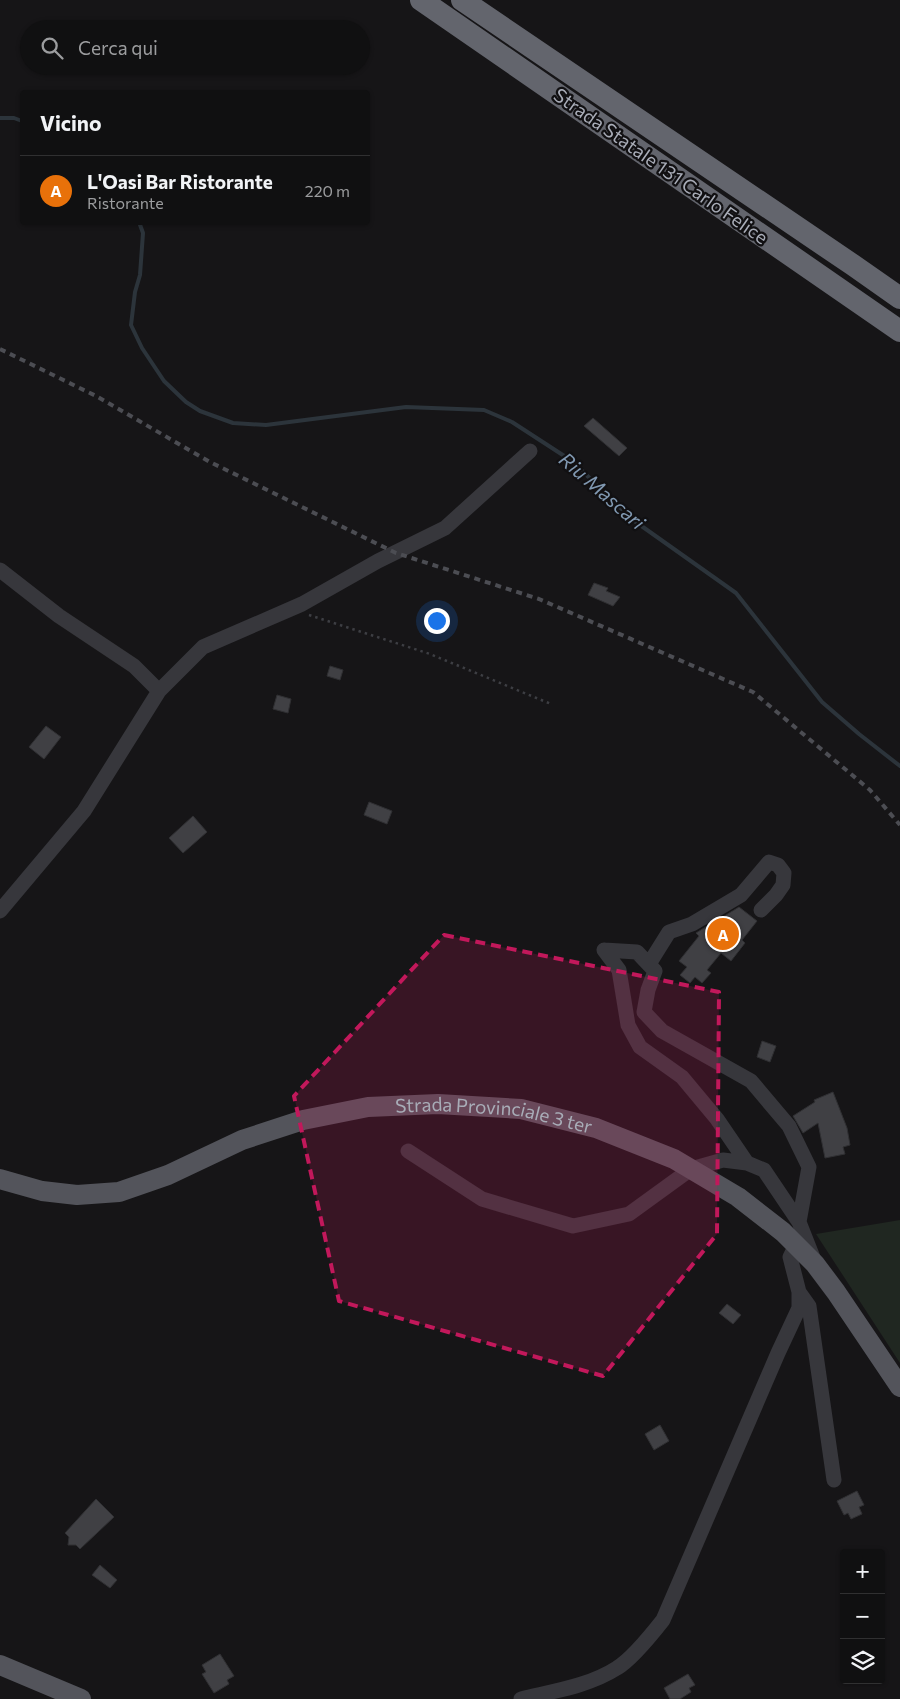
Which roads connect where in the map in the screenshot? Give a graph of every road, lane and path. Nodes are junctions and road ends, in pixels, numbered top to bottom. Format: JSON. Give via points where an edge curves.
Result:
{"nodes":[{"id":1,"x":421,"y":0,"type":"edge"},
{"id":2,"x":462,"y":0,"type":"edge"},
{"id":3,"x":900,"y":298,"type":"edge"},
{"id":4,"x":900,"y":331,"type":"edge"},
{"id":5,"x":530,"y":452,"type":"dead end"},
{"id":6,"x":0,"y":570,"type":"edge"},
{"id":7,"x":288,"y":610,"type":"junction"},
{"id":8,"x":159,"y":691,"type":"junction"},
{"id":9,"x":551,"y":704,"type":"dead end"},
{"id":10,"x":761,"y":910,"type":"dead end"},
{"id":11,"x":0,"y":911,"type":"edge"},
{"id":12,"x":649,"y":964,"type":"junction"},
{"id":13,"x":408,"y":1151,"type":"dead end"},
{"id":14,"x":748,"y":1163,"type":"junction"},
{"id":15,"x":691,"y":1169,"type":"junction"},
{"id":16,"x":0,"y":1179,"type":"edge"},
{"id":17,"x":799,"y":1222,"type":"junction"},
{"id":18,"x":796,"y":1245,"type":"junction"},
{"id":19,"x":815,"y":1264,"type":"junction"},
{"id":20,"x":799,"y":1292,"type":"junction"},
{"id":21,"x":900,"y":1387,"type":"edge"},
{"id":22,"x":834,"y":1480,"type":"dead end"},
{"id":23,"x":0,"y":1665,"type":"edge"},
{"id":24,"x":81,"y":1699,"type":"edge"},
{"id":25,"x":522,"y":1699,"type":"edge"}],
"edges":[{"from":1,"to":4,"type":"highway","name":"Strada Statale 131 Carlo Felice"},
{"from":2,"to":3,"type":"highway","name":"Strada Statale 131 Carlo Felice"},
{"from":5,"to":7,"type":"street","via":[[445,528]]},
{"from":6,"to":8,"type":"street","via":[[59,616],[134,666]]},
{"from":7,"to":8,"type":"street","via":[[203,647]]},
{"from":7,"to":9,"type":"path","via":[[329,620],[430,654]]},
{"from":8,"to":11,"type":"street","via":[[84,811]]},
{"from":10,"to":12,"type":"street","via":[[783,885],[784,873],[769,862],[741,895],[692,924],[669,932]]},
{"from":12,"to":14,"type":"street","via":[[638,952],[604,950],[619,970],[628,1025],[640,1046],[682,1077]]},
{"from":12,"to":17,"type":"street","via":[[655,970],[644,1012],[662,1032],[751,1081],[789,1126],[809,1167]]},
{"from":13,"to":15,"type":"street","via":[[482,1199],[572,1226],[629,1214]]},
{"from":14,"to":15,"type":"street","via":[[723,1160]]},
{"from":14,"to":17,"type":"street","via":[[764,1170]]},
{"from":15,"to":16,"type":"main road","name":"Strada Provinciale 3 ter","via":[[596,1128],[521,1109],[438,1104],[368,1107],[303,1120],[242,1140],[168,1175],[118,1192],[77,1195],[42,1191]]},
{"from":15,"to":18,"type":"main road","name":"Strada Provinciale 3 ter","via":[[738,1196]]},
{"from":17,"to":19,"type":"street"},
{"from":18,"to":19,"type":"main road","name":"Strada Provinciale 3 ter"},
{"from":18,"to":20,"type":"street","via":[[790,1257]]},
{"from":19,"to":21,"type":"main road","name":"Strada Provinciale 3 ter"},
{"from":20,"to":22,"type":"street","via":[[809,1306]]},
{"from":20,"to":25,"type":"street","via":[[799,1308],[663,1620],[618,1668],[583,1684]]},
{"from":23,"to":24,"type":"main road"}]}
